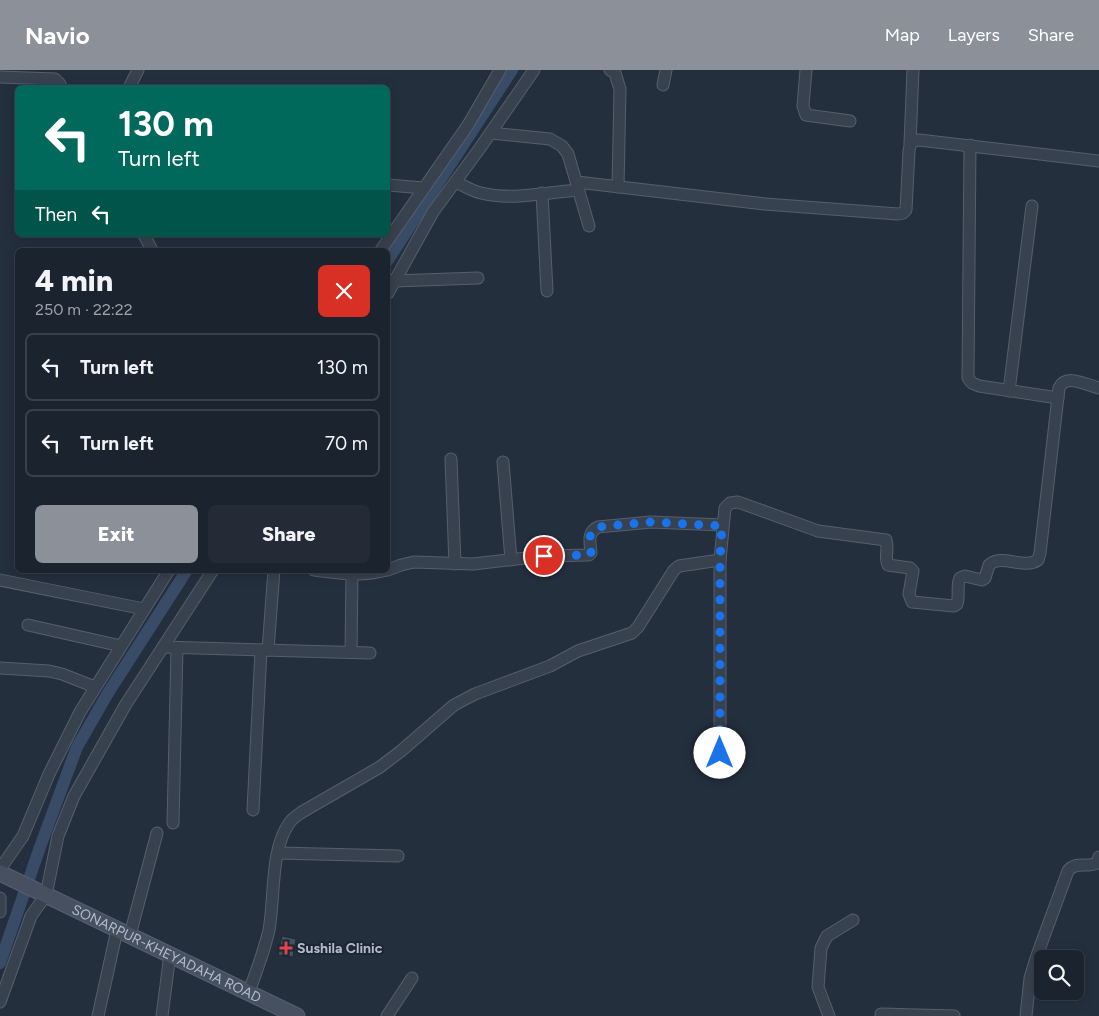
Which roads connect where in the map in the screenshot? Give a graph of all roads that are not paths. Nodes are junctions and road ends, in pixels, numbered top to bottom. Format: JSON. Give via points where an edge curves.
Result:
{"nodes":[{"id":1,"x":138,"y":70,"type":"edge"},
{"id":2,"x":500,"y":70,"type":"edge"},
{"id":3,"x":534,"y":70,"type":"edge"},
{"id":4,"x":610,"y":70,"type":"edge"},
{"id":5,"x":666,"y":70,"type":"edge"},
{"id":6,"x":806,"y":70,"type":"edge"},
{"id":7,"x":913,"y":70,"type":"edge"},
{"id":8,"x":0,"y":77,"type":"edge"},
{"id":9,"x":60,"y":85,"type":"edge"},
{"id":10,"x":130,"y":85,"type":"edge"},
{"id":11,"x":663,"y":86,"type":"dead end"},
{"id":12,"x":850,"y":121,"type":"dead end"},
{"id":13,"x":491,"y":133,"type":"junction"},
{"id":14,"x":910,"y":144,"type":"junction"},
{"id":15,"x":970,"y":145,"type":"junction"},
{"id":16,"x":1099,"y":161,"type":"edge"},
{"id":17,"x":456,"y":182,"type":"junction"},
{"id":18,"x":390,"y":185,"type":"edge"},
{"id":19,"x":578,"y":186,"type":"junction"},
{"id":20,"x":618,"y":187,"type":"junction"},
{"id":21,"x":424,"y":188,"type":"junction"},
{"id":22,"x":542,"y":193,"type":"junction"},
{"id":23,"x":1032,"y":206,"type":"dead end"},
{"id":24,"x":589,"y":226,"type":"dead end"},
{"id":25,"x":382,"y":248,"type":"edge"},
{"id":26,"x":478,"y":278,"type":"dead end"},
{"id":27,"x":394,"y":281,"type":"junction"},
{"id":28,"x":390,"y":289,"type":"edge"},
{"id":29,"x":547,"y":291,"type":"dead end"},
{"id":30,"x":1099,"y":388,"type":"edge"},
{"id":31,"x":1009,"y":391,"type":"junction"},
{"id":32,"x":1058,"y":398,"type":"junction"},
{"id":33,"x":451,"y":459,"type":"dead end"},
{"id":34,"x":503,"y":462,"type":"dead end"},
{"id":35,"x":722,"y":526,"type":"junction"},
{"id":36,"x":511,"y":560,"type":"junction"},
{"id":37,"x":720,"y":560,"type":"junction"},
{"id":38,"x":455,"y":564,"type":"junction"},
{"id":39,"x":390,"y":569,"type":"edge"},
{"id":40,"x":167,"y":573,"type":"edge"},
{"id":41,"x":211,"y":573,"type":"edge"},
{"id":42,"x":274,"y":573,"type":"edge"},
{"id":43,"x":342,"y":573,"type":"edge"},
{"id":44,"x":373,"y":573,"type":"edge"},
{"id":45,"x":352,"y":574,"type":"junction"},
{"id":46,"x":0,"y":580,"type":"edge"},
{"id":47,"x":144,"y":609,"type":"junction"},
{"id":48,"x":28,"y":625,"type":"dead end"},
{"id":49,"x":121,"y":646,"type":"junction"},
{"id":50,"x":163,"y":647,"type":"junction"},
{"id":51,"x":177,"y":648,"type":"junction"},
{"id":52,"x":265,"y":650,"type":"junction"},
{"id":53,"x":351,"y":652,"type":"junction"},
{"id":54,"x":370,"y":653,"type":"dead end"},
{"id":55,"x":0,"y":668,"type":"edge"},
{"id":56,"x":95,"y":687,"type":"junction"},
{"id":57,"x":720,"y":753,"type":"dead end"},
{"id":58,"x":253,"y":810,"type":"dead end"},
{"id":59,"x":173,"y":822,"type":"dead end"},
{"id":60,"x":157,"y":833,"type":"dead end"},
{"id":61,"x":278,"y":853,"type":"junction"},
{"id":62,"x":398,"y":856,"type":"dead end"},
{"id":63,"x":1099,"y":857,"type":"edge"},
{"id":64,"x":1,"y":872,"type":"edge"},
{"id":65,"x":41,"y":893,"type":"junction"},
{"id":66,"x":0,"y":898,"type":"edge"},
{"id":67,"x":0,"y":912,"type":"edge"},
{"id":68,"x":853,"y":920,"type":"dead end"},
{"id":69,"x":124,"y":932,"type":"junction"},
{"id":70,"x":170,"y":954,"type":"junction"},
{"id":71,"x":412,"y":978,"type":"dead end"},
{"id":72,"x":248,"y":992,"type":"junction"},
{"id":73,"x":0,"y":1002,"type":"edge"},
{"id":74,"x":880,"y":1014,"type":"dead end"},
{"id":75,"x":98,"y":1016,"type":"edge"},
{"id":76,"x":162,"y":1016,"type":"edge"},
{"id":77,"x":297,"y":1016,"type":"edge"},
{"id":78,"x":387,"y":1016,"type":"edge"},
{"id":79,"x":829,"y":1016,"type":"edge"},
{"id":80,"x":954,"y":1016,"type":"edge"},
{"id":81,"x":1026,"y":1016,"type":"edge"}],
"edges":[{"from":1,"to":10,"type":"street"},
{"from":2,"to":21,"type":"street","via":[[468,125]]},
{"from":3,"to":13,"type":"street"},
{"from":4,"to":20,"type":"street","via":[[615,73],[620,89]]},
{"from":5,"to":11,"type":"street"},
{"from":6,"to":12,"type":"street","via":[[803,106],[806,115]]},
{"from":7,"to":14,"type":"street"},
{"from":8,"to":9,"type":"street","via":[[55,79]]},
{"from":13,"to":17,"type":"street"},
{"from":13,"to":19,"type":"street","via":[[550,139],[562,146],[568,154]]},
{"from":14,"to":15,"type":"street","via":[[919,140]]},
{"from":14,"to":20,"type":"street","via":[[906,210],[898,214],[765,204]]},
{"from":15,"to":16,"type":"street"},
{"from":15,"to":31,"type":"street","via":[[968,378],[979,386]]},
{"from":17,"to":22,"type":"street","via":[[480,193]]},
{"from":17,"to":27,"type":"street","via":[[433,212]]},
{"from":18,"to":21,"type":"street"},
{"from":19,"to":20,"type":"street"},
{"from":19,"to":22,"type":"street"},
{"from":19,"to":24,"type":"street"},
{"from":21,"to":25,"type":"street"},
{"from":22,"to":29,"type":"street"},
{"from":23,"to":31,"type":"street"},
{"from":26,"to":27,"type":"street"},
{"from":27,"to":28,"type":"street"},
{"from":30,"to":32,"type":"street","via":[[1067,380],[1061,383]]},
{"from":31,"to":32,"type":"street"},
{"from":32,"to":35,"type":"street","via":[[1038,560],[1029,563],[997,560],[989,565],[982,580],[960,578],[958,600],[954,606],[912,602],[909,594],[913,571],[888,565],[886,540],[818,531],[738,502],[725,508]]},
{"from":33,"to":38,"type":"street"},
{"from":34,"to":36,"type":"street"},
{"from":35,"to":36,"type":"street","via":[[651,522],[598,527],[590,532],[589,555]]},
{"from":35,"to":37,"type":"street"},
{"from":36,"to":38,"type":"street"},
{"from":37,"to":57,"type":"street"},
{"from":37,"to":61,"type":"street","via":[[679,566],[674,570],[632,633],[578,650],[550,666],[454,705],[380,767],[291,821]]},
{"from":38,"to":39,"type":"street","via":[[414,562]]},
{"from":40,"to":47,"type":"street"},
{"from":41,"to":50,"type":"street"},
{"from":42,"to":52,"type":"street"},
{"from":43,"to":45,"type":"street"},
{"from":44,"to":45,"type":"street"},
{"from":45,"to":53,"type":"street"},
{"from":46,"to":47,"type":"street"},
{"from":47,"to":49,"type":"street"},
{"from":48,"to":49,"type":"street"},
{"from":49,"to":56,"type":"street"},
{"from":50,"to":51,"type":"street"},
{"from":50,"to":65,"type":"street","via":[[126,704],[68,810]]},
{"from":51,"to":52,"type":"street"},
{"from":51,"to":59,"type":"street"},
{"from":52,"to":53,"type":"street"},
{"from":52,"to":58,"type":"street"},
{"from":53,"to":54,"type":"street"},
{"from":55,"to":56,"type":"street","via":[[49,671]]},
{"from":56,"to":64,"type":"street","via":[[56,760],[23,836]]},
{"from":60,"to":69,"type":"street"},
{"from":61,"to":62,"type":"street"},
{"from":61,"to":72,"type":"street","via":[[269,929]]},
{"from":63,"to":81,"type":"street","via":[[1097,863],[1076,865],[1068,871],[1030,978]]},
{"from":64,"to":65,"type":"main road","name":"SONARPUR-KHEYADAHA ROAD"},
{"from":65,"to":69,"type":"main road","name":"SONARPUR-KHEYADAHA ROAD"},
{"from":65,"to":73,"type":"street"},
{"from":66,"to":67,"type":"street"},
{"from":68,"to":79,"type":"street","via":[[827,936],[821,948],[818,987]]},
{"from":69,"to":70,"type":"main road","name":"SONARPUR-KHEYADAHA ROAD"},
{"from":69,"to":75,"type":"street"},
{"from":70,"to":72,"type":"main road","name":"SONARPUR-KHEYADAHA ROAD"},
{"from":70,"to":76,"type":"street"},
{"from":71,"to":78,"type":"street"},
{"from":72,"to":77,"type":"main road","name":"SONARPUR-KHEYADAHA ROAD"},
{"from":74,"to":80,"type":"street"}]}
